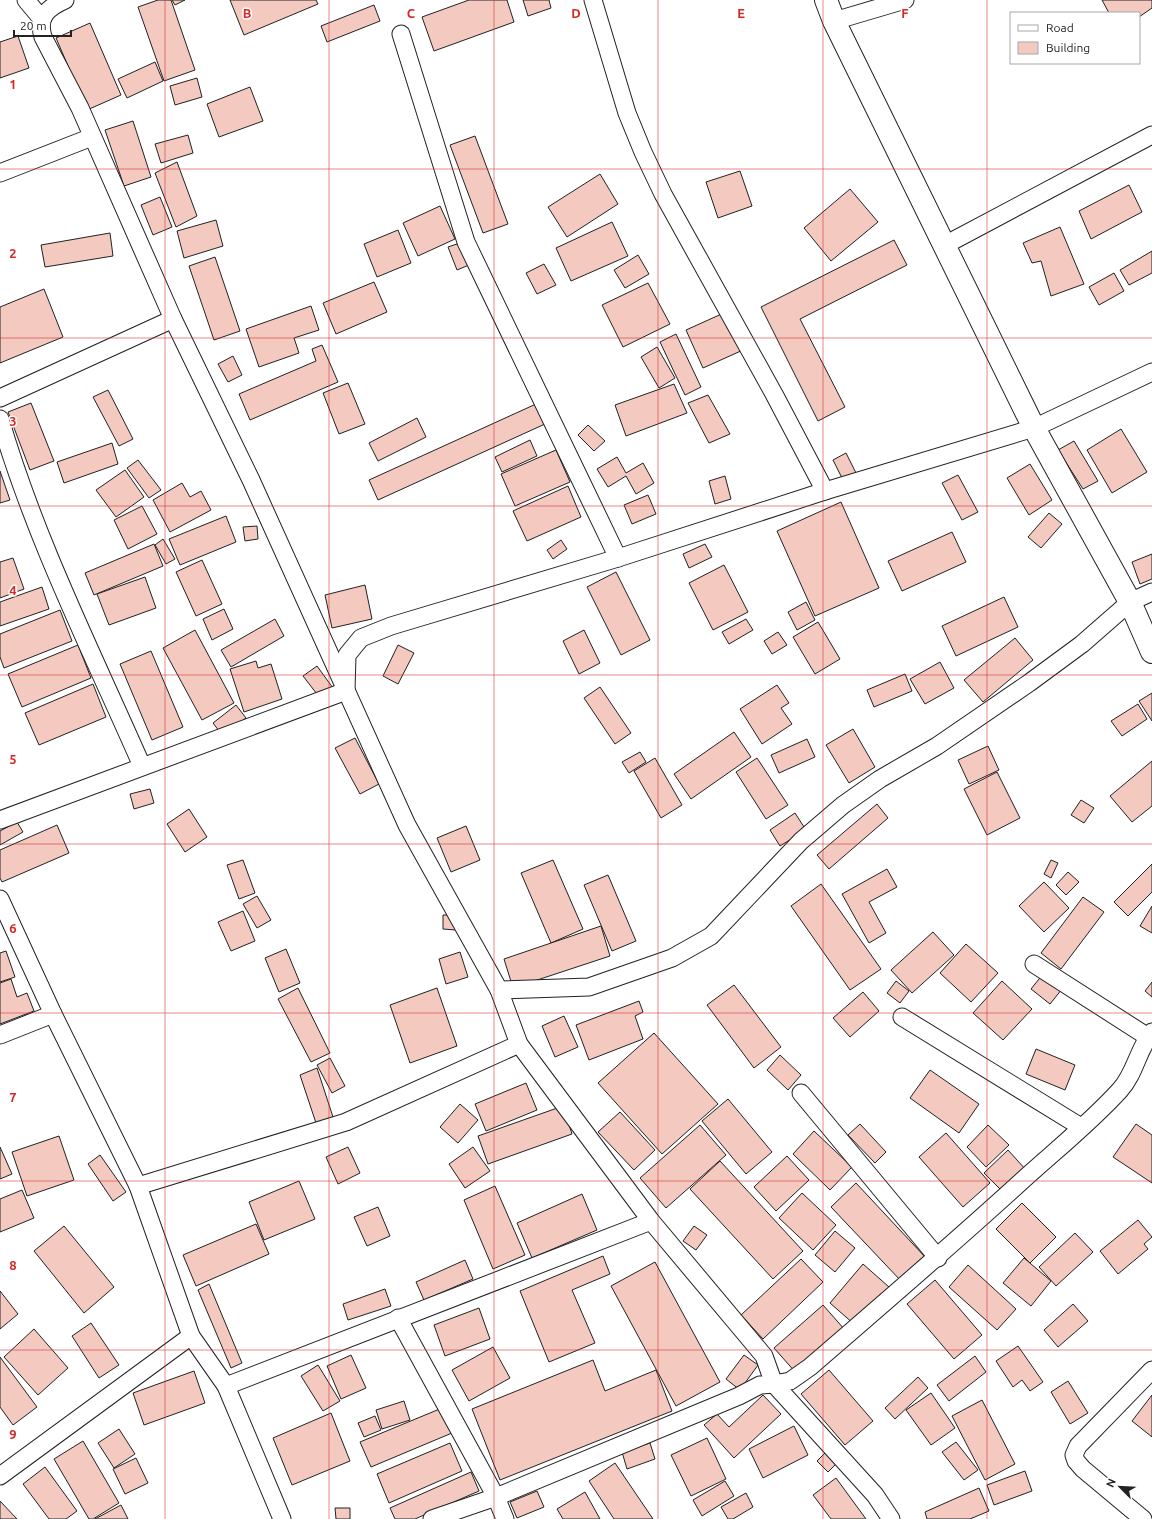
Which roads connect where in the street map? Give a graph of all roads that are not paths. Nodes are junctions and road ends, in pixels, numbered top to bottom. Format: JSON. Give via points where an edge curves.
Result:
{"nodes":[{"id":1,"x":26,"y":0,"type":"edge"},
{"id":2,"x":65,"y":0,"type":"edge"},
{"id":3,"x":593,"y":0,"type":"edge"},
{"id":4,"x":826,"y":0,"type":"edge"},
{"id":5,"x":906,"y":0,"type":"edge"},
{"id":6,"x":41,"y":18,"type":"junction"},
{"id":7,"x":834,"y":21,"type":"junction"},
{"id":8,"x":402,"y":34,"type":"dead end"},
{"id":9,"x":1152,"y":135,"type":"edge"},
{"id":10,"x":92,"y":137,"type":"junction"},
{"id":11,"x":0,"y":173,"type":"edge"},
{"id":12,"x":943,"y":246,"type":"junction"},
{"id":13,"x":173,"y":319,"type":"junction"},
{"id":14,"x":1152,"y":372,"type":"edge"},
{"id":15,"x":0,"y":398,"type":"edge"},
{"id":16,"x":0,"y":419,"type":"edge"},
{"id":17,"x":1034,"y":428,"type":"junction"},
{"id":18,"x":825,"y":491,"type":"junction"},
{"id":19,"x":618,"y":558,"type":"junction"},
{"id":20,"x":1152,"y":592,"type":"edge"},
{"id":21,"x":1130,"y":602,"type":"junction"},
{"id":22,"x":1152,"y":652,"type":"edge"},
{"id":23,"x":346,"y":691,"type":"junction"},
{"id":24,"x":142,"y":766,"type":"junction"},
{"id":25,"x":0,"y":820,"type":"edge"},
{"id":26,"x":0,"y":899,"type":"edge"},
{"id":27,"x":1034,"y":964,"type":"dead end"},
{"id":28,"x":499,"y":990,"type":"junction"},
{"id":29,"x":53,"y":1014,"type":"junction"},
{"id":30,"x":902,"y":1018,"type":"dead end"},
{"id":31,"x":1150,"y":1034,"type":"edge"},
{"id":32,"x":0,"y":1035,"type":"edge"},
{"id":33,"x":519,"y":1044,"type":"junction"},
{"id":34,"x":801,"y":1093,"type":"dead end"},
{"id":35,"x":1081,"y":1127,"type":"junction"},
{"id":36,"x":138,"y":1186,"type":"junction"},
{"id":37,"x":651,"y":1221,"type":"junction"},
{"id":38,"x":938,"y":1258,"type":"junction"},
{"id":39,"x":398,"y":1318,"type":"junction"},
{"id":40,"x":191,"y":1336,"type":"junction"},
{"id":41,"x":1152,"y":1370,"type":"edge"},
{"id":42,"x":774,"y":1384,"type":"junction"},
{"id":43,"x":226,"y":1386,"type":"junction"},
{"id":44,"x":0,"y":1476,"type":"edge"},
{"id":45,"x":496,"y":1497,"type":"junction"},
{"id":46,"x":282,"y":1519,"type":"edge"},
{"id":47,"x":432,"y":1519,"type":"edge"},
{"id":48,"x":505,"y":1519,"type":"edge"},
{"id":49,"x":891,"y":1519,"type":"edge"},
{"id":50,"x":1143,"y":1519,"type":"edge"}],
"edges":[{"from":1,"to":6,"type":"street"},
{"from":2,"to":6,"type":"street","via":[[47,10]]},
{"from":3,"to":18,"type":"street","via":[[627,113],[643,152]]},
{"from":4,"to":7,"type":"street"},
{"from":5,"to":7,"type":"street"},
{"from":6,"to":10,"type":"street","via":[[43,37]]},
{"from":7,"to":12,"type":"street"},
{"from":8,"to":19,"type":"street","via":[[466,242]]},
{"from":9,"to":12,"type":"street"},
{"from":10,"to":11,"type":"street"},
{"from":10,"to":13,"type":"street"},
{"from":12,"to":17,"type":"street"},
{"from":13,"to":15,"type":"street"},
{"from":13,"to":23,"type":"street","via":[[252,480]]},
{"from":14,"to":17,"type":"street"},
{"from":16,"to":24,"type":"street","via":[[15,470],[55,570]]},
{"from":17,"to":18,"type":"street"},
{"from":17,"to":21,"type":"street"},
{"from":18,"to":19,"type":"street"},
{"from":19,"to":23,"type":"street","via":[[390,626],[361,638],[347,655]]},
{"from":20,"to":21,"type":"street"},
{"from":21,"to":22,"type":"street"},
{"from":21,"to":28,"type":"street","via":[[1082,644],[1029,683],[843,805],[801,841],[711,936],[672,958],[589,987]]},
{"from":23,"to":24,"type":"street"},
{"from":23,"to":28,"type":"street","via":[[407,825]]},
{"from":24,"to":25,"type":"street"},
{"from":26,"to":29,"type":"street"},
{"from":27,"to":31,"type":"street"},
{"from":28,"to":33,"type":"street"},
{"from":29,"to":32,"type":"street"},
{"from":29,"to":36,"type":"street"},
{"from":30,"to":35,"type":"street"},
{"from":31,"to":35,"type":"street","via":[[1121,1089]]},
{"from":33,"to":36,"type":"street","via":[[346,1122]]},
{"from":33,"to":37,"type":"street"},
{"from":34,"to":38,"type":"street"},
{"from":35,"to":38,"type":"street"},
{"from":36,"to":40,"type":"street"},
{"from":37,"to":39,"type":"street"},
{"from":37,"to":42,"type":"street","via":[[764,1356]]},
{"from":38,"to":42,"type":"street","via":[[810,1367],[790,1381]]},
{"from":39,"to":43,"type":"street"},
{"from":39,"to":45,"type":"street"},
{"from":40,"to":43,"type":"street"},
{"from":40,"to":44,"type":"street"},
{"from":41,"to":50,"type":"street","via":[[1078,1446],[1074,1454],[1083,1469]]},
{"from":42,"to":45,"type":"street","via":[[760,1385]]},
{"from":42,"to":49,"type":"street","via":[[875,1495]]},
{"from":43,"to":46,"type":"street"},
{"from":45,"to":47,"type":"street"},
{"from":45,"to":48,"type":"street"}]}
